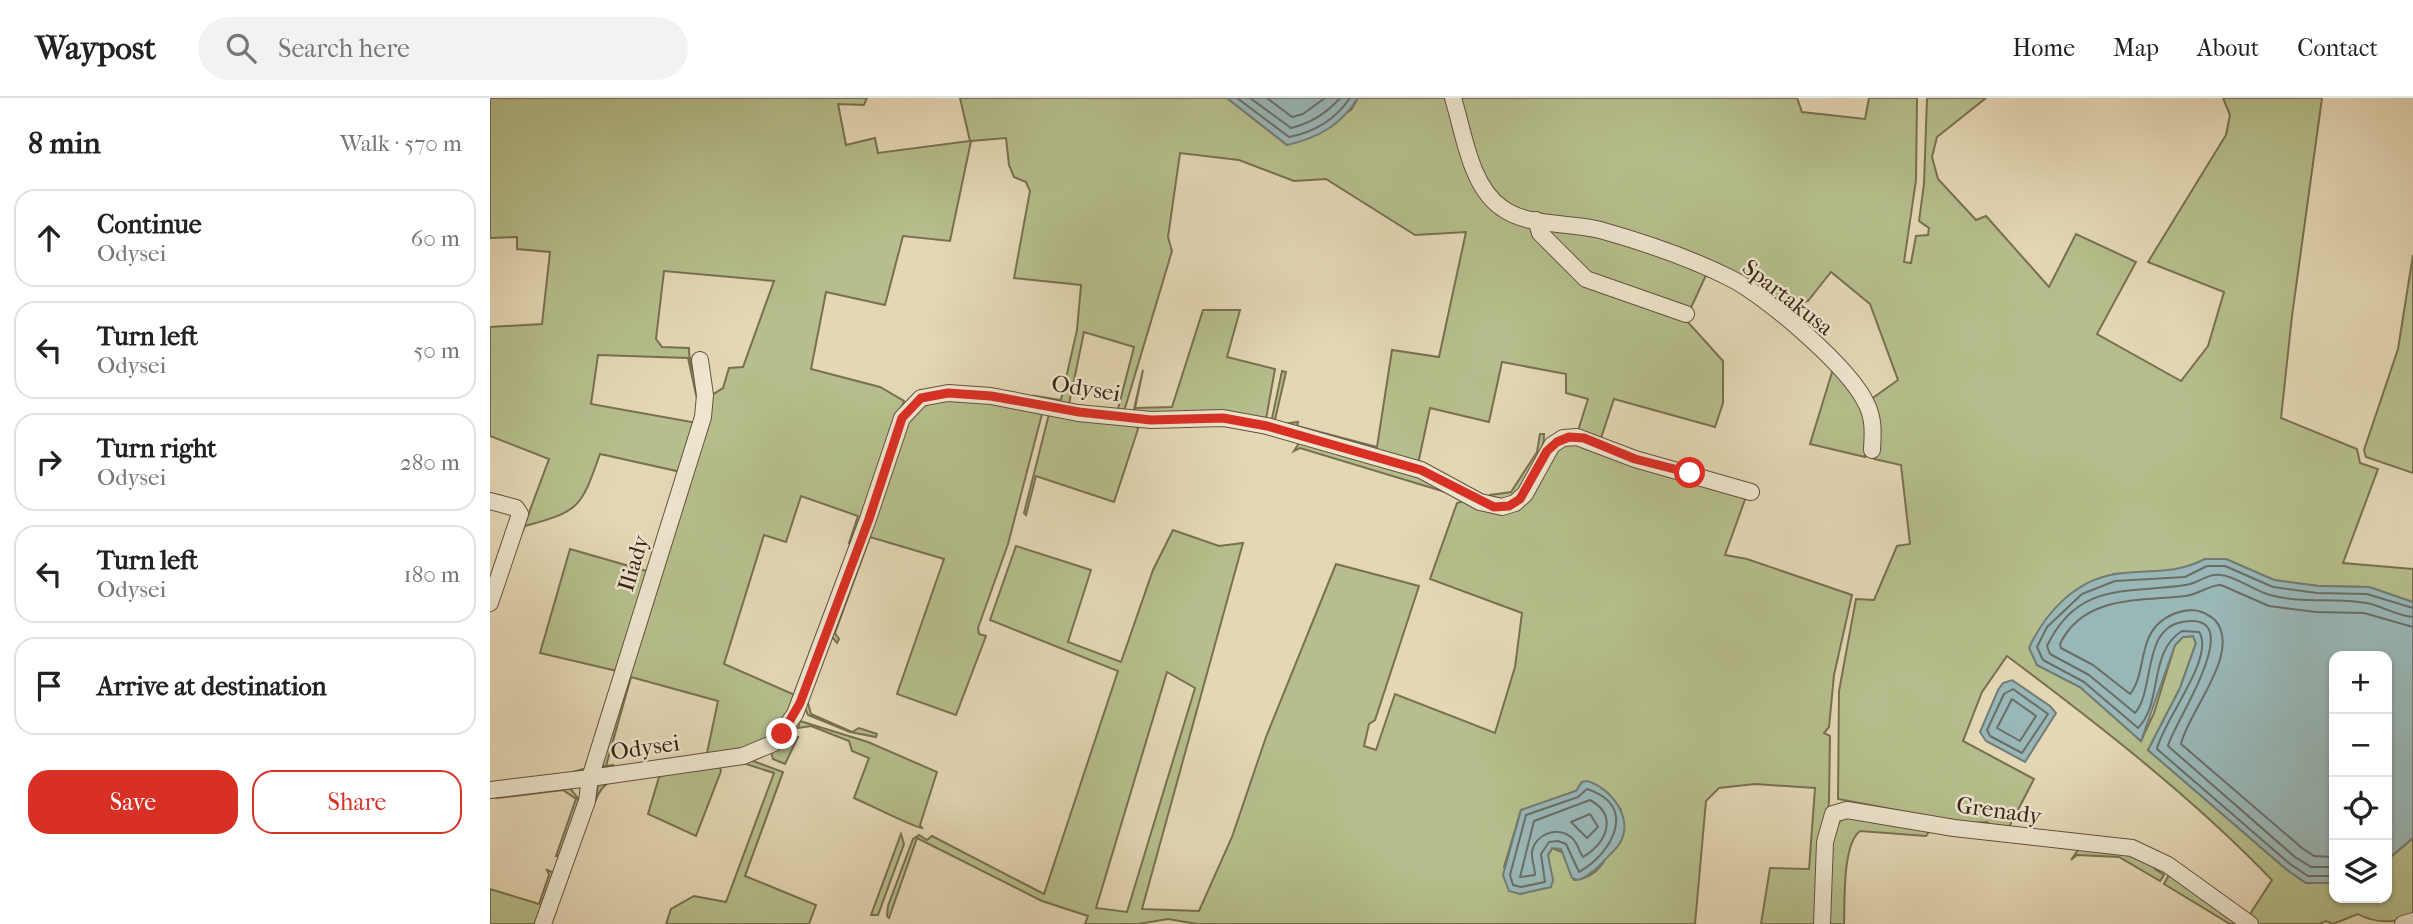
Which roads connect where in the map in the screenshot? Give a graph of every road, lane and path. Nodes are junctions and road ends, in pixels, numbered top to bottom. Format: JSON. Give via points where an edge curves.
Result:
{"nodes":[{"id":1,"x":1453,"y":98,"type":"edge"},
{"id":2,"x":1536,"y":220,"type":"junction"},
{"id":3,"x":1686,"y":314,"type":"dead end"},
{"id":4,"x":700,"y":360,"type":"dead end"},
{"id":5,"x":1872,"y":450,"type":"dead end"},
{"id":6,"x":1751,"y":492,"type":"dead end"},
{"id":7,"x":490,"y":501,"type":"edge"},
{"id":8,"x":490,"y":603,"type":"edge"},
{"id":9,"x":590,"y":778,"type":"junction"},
{"id":10,"x":490,"y":790,"type":"edge"},
{"id":11,"x":2413,"y":921,"type":"edge"},
{"id":12,"x":543,"y":924,"type":"edge"},
{"id":13,"x":1822,"y":924,"type":"edge"},
{"id":14,"x":2250,"y":924,"type":"edge"},
{"id":15,"x":2403,"y":924,"type":"edge"}],
"edges":[{"from":1,"to":2,"type":"street","name":"Spartakusa","via":[[1485,190],[1510,214]]},
{"from":2,"to":3,"type":"street","via":[[1540,233],[1586,279]]},
{"from":2,"to":5,"type":"street","name":"Spartakusa","via":[[1602,231],[1745,287],[1814,344],[1858,389],[1873,425]]},
{"from":4,"to":9,"type":"street","name":"Iliady","via":[[705,383],[703,416]]},
{"from":6,"to":9,"type":"street","name":"Odysei","via":[[1569,437],[1547,451],[1520,499],[1494,507],[1421,470],[1248,422],[1209,417],[1151,420],[991,396],[927,396],[912,404],[902,418],[800,703],[782,734],[766,749],[743,757]]},
{"from":7,"to":8,"type":"street","via":[[516,508],[520,514]]},
{"from":9,"to":10,"type":"street","name":"Odysei"},
{"from":9,"to":12,"type":"street","name":"Iliady","via":[[587,801]]},
{"from":11,"to":15,"type":"street"},
{"from":13,"to":14,"type":"street","name":"Grenady","via":[[1826,831],[1833,814],[1847,810],[2132,849],[2168,865]]}]}
